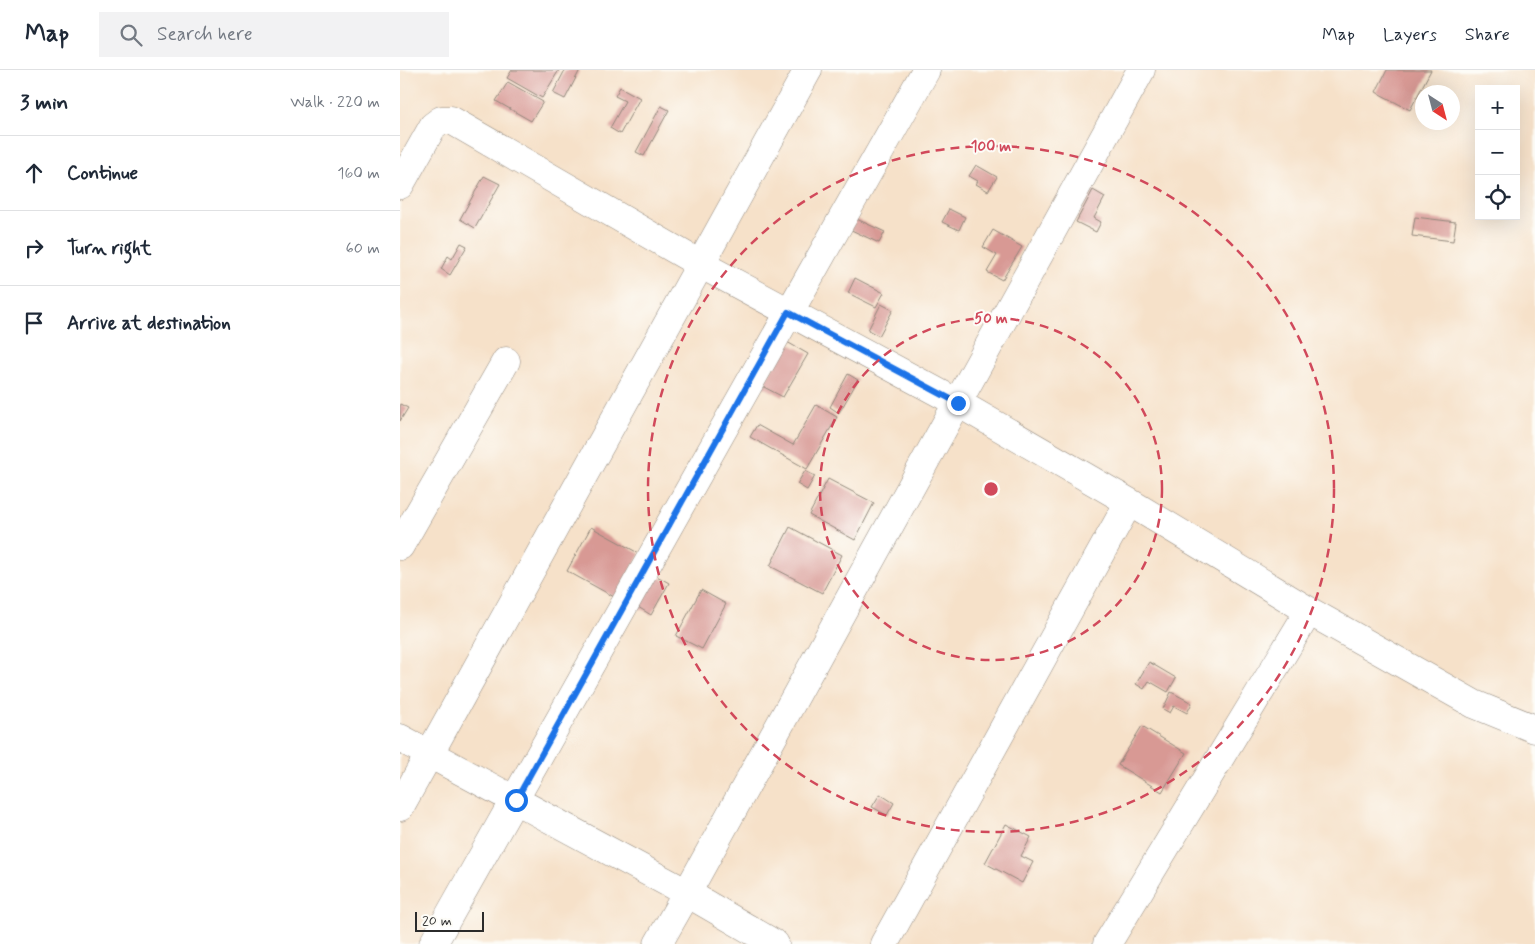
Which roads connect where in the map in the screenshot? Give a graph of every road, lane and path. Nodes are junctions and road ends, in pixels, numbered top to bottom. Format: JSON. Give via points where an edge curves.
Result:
{"nodes":[{"id":1,"x":808,"y":70,"type":"edge"},
{"id":2,"x":926,"y":70,"type":"edge"},
{"id":3,"x":1141,"y":70,"type":"edge"},
{"id":4,"x":400,"y":184,"type":"edge"},
{"id":5,"x":700,"y":264,"type":"junction"},
{"id":6,"x":788,"y":312,"type":"junction"},
{"id":7,"x":506,"y":361,"type":"dead end"},
{"id":8,"x":958,"y":403,"type":"junction"},
{"id":9,"x":1129,"y":502,"type":"junction"},
{"id":10,"x":400,"y":546,"type":"edge"},
{"id":11,"x":1309,"y":611,"type":"junction"},
{"id":12,"x":1535,"y":729,"type":"edge"},
{"id":13,"x":400,"y":738,"type":"edge"},
{"id":14,"x":430,"y":754,"type":"junction"},
{"id":15,"x":516,"y":800,"type":"junction"},
{"id":16,"x":400,"y":806,"type":"edge"},
{"id":17,"x":688,"y":893,"type":"junction"},
{"id":18,"x":433,"y":944,"type":"edge"},
{"id":19,"x":658,"y":944,"type":"edge"},
{"id":20,"x":775,"y":944,"type":"edge"},
{"id":21,"x":884,"y":944,"type":"edge"},
{"id":22,"x":1107,"y":944,"type":"edge"}],
"edges":[{"from":1,"to":5,"type":"street"},
{"from":2,"to":6,"type":"street"},
{"from":3,"to":8,"type":"street"},
{"from":4,"to":5,"type":"street","via":[[433,126],[442,120],[451,120]]},
{"from":5,"to":6,"type":"street"},
{"from":5,"to":14,"type":"street"},
{"from":6,"to":8,"type":"street"},
{"from":6,"to":15,"type":"street"},
{"from":7,"to":10,"type":"street"},
{"from":8,"to":9,"type":"street"},
{"from":8,"to":17,"type":"street"},
{"from":9,"to":11,"type":"street"},
{"from":9,"to":21,"type":"street"},
{"from":11,"to":12,"type":"street","via":[[1474,704]]},
{"from":11,"to":22,"type":"street"},
{"from":13,"to":14,"type":"street"},
{"from":14,"to":15,"type":"street"},
{"from":14,"to":16,"type":"street"},
{"from":15,"to":17,"type":"street"},
{"from":15,"to":18,"type":"street"},
{"from":17,"to":19,"type":"street"},
{"from":17,"to":20,"type":"street"}]}
